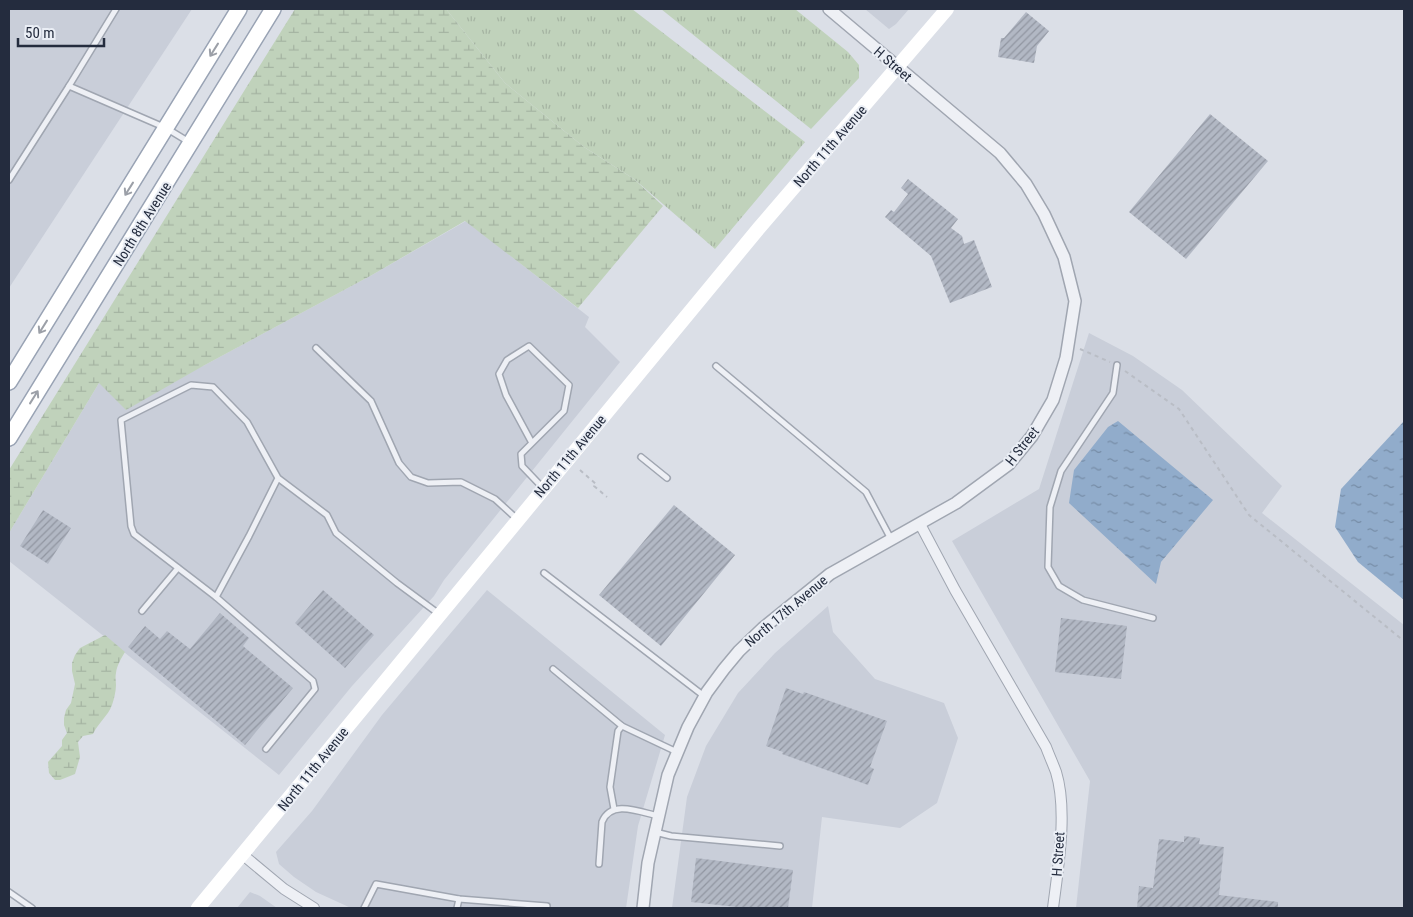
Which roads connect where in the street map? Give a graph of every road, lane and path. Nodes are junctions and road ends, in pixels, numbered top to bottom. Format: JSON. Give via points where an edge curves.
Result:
{"nodes":[{"id":1,"x":116,"y":9,"type":"edge"},
{"id":2,"x":240,"y":9,"type":"edge"},
{"id":3,"x":273,"y":9,"type":"edge"},
{"id":4,"x":829,"y":9,"type":"edge"},
{"id":5,"x":947,"y":9,"type":"edge"},
{"id":6,"x":897,"y":67,"type":"junction"},
{"id":7,"x":69,"y":86,"type":"junction"},
{"id":8,"x":166,"y":128,"type":"junction"},
{"id":9,"x":191,"y":144,"type":"junction"},
{"id":10,"x":9,"y":180,"type":"edge"},
{"id":11,"x":1069,"y":343,"type":"junction"},
{"id":12,"x":316,"y":348,"type":"dead end"},
{"id":13,"x":1117,"y":365,"type":"junction"},
{"id":14,"x":716,"y":366,"type":"dead end"},
{"id":15,"x":9,"y":382,"type":"edge"},
{"id":16,"x":9,"y":438,"type":"edge"},
{"id":17,"x":532,"y":443,"type":"junction"},
{"id":18,"x":641,"y":456,"type":"dead end"},
{"id":19,"x":580,"y":470,"type":"dead end"},
{"id":20,"x":278,"y":478,"type":"junction"},
{"id":21,"x":667,"y":478,"type":"dead end"},
{"id":22,"x":543,"y":489,"type":"junction"},
{"id":23,"x":607,"y":497,"type":"dead end"},
{"id":24,"x":518,"y":520,"type":"junction"},
{"id":25,"x":920,"y":524,"type":"junction"},
{"id":26,"x":892,"y":539,"type":"junction"},
{"id":27,"x":178,"y":568,"type":"junction"},
{"id":28,"x":544,"y":573,"type":"dead end"},
{"id":29,"x":216,"y":597,"type":"junction"},
{"id":30,"x":142,"y":611,"type":"dead end"},
{"id":31,"x":439,"y":615,"type":"junction"},
{"id":32,"x":1153,"y":618,"type":"dead end"},
{"id":33,"x":1404,"y":641,"type":"edge"},
{"id":34,"x":553,"y":669,"type":"dead end"},
{"id":35,"x":705,"y":697,"type":"junction"},
{"id":36,"x":622,"y":726,"type":"junction"},
{"id":37,"x":266,"y":749,"type":"dead end"},
{"id":38,"x":678,"y":753,"type":"junction"},
{"id":39,"x":614,"y":809,"type":"junction"},
{"id":40,"x":658,"y":816,"type":"junction"},
{"id":41,"x":654,"y":832,"type":"junction"},
{"id":42,"x":780,"y":846,"type":"dead end"},
{"id":43,"x":243,"y":855,"type":"junction"},
{"id":44,"x":599,"y":864,"type":"dead end"},
{"id":45,"x":9,"y":892,"type":"edge"},
{"id":46,"x":459,"y":899,"type":"junction"},
{"id":47,"x":32,"y":908,"type":"edge"},
{"id":48,"x":198,"y":908,"type":"edge"},
{"id":49,"x":314,"y":908,"type":"edge"},
{"id":50,"x":364,"y":908,"type":"edge"},
{"id":51,"x":457,"y":908,"type":"edge"},
{"id":52,"x":546,"y":908,"type":"edge"},
{"id":53,"x":643,"y":908,"type":"edge"},
{"id":54,"x":1053,"y":908,"type":"edge"}],
"edges":[{"from":1,"to":7,"type":"lane"},
{"from":2,"to":8,"type":"main road","one_way":true},
{"from":3,"to":9,"type":"main road","name":"North 8th Avenue"},
{"from":4,"to":6,"type":"street","name":"H Street"},
{"from":5,"to":6,"type":"main road","name":"North 11th Avenue"},
{"from":6,"to":11,"type":"street","name":"H Street","via":[[1000,153],[1026,184],[1044,214],[1066,265],[1075,301]]},
{"from":6,"to":22,"type":"main road","name":"North 11th Avenue"},
{"from":7,"to":8,"type":"lane"},
{"from":7,"to":10,"type":"lane"},
{"from":8,"to":9,"type":"lane"},
{"from":8,"to":15,"type":"main road","one_way":true},
{"from":16,"to":9,"type":"main road","name":"North 8th Avenue","one_way":true},
{"from":11,"to":13,"type":"path"},
{"from":11,"to":25,"type":"street","name":"H Street","via":[[1053,400],[1032,436],[1009,464],[956,503]]},
{"from":12,"to":24,"type":"lane","via":[[371,401],[399,463],[411,476],[428,483],[461,482],[495,499]]},
{"from":13,"to":32,"type":"lane","via":[[1113,393],[1061,471],[1050,507],[1048,567],[1059,586],[1083,600]]},
{"from":13,"to":33,"type":"path","via":[[1179,409],[1249,515]]},
{"from":14,"to":26,"type":"lane","via":[[866,492]]},
{"from":17,"to":17,"type":"lane","via":[[506,395],[499,374],[506,360],[529,346],[569,385],[564,411]]},
{"from":17,"to":22,"type":"lane","via":[[521,454],[522,466]]},
{"from":18,"to":21,"type":"lane"},
{"from":19,"to":23,"type":"path"},
{"from":20,"to":27,"type":"lane","via":[[247,422],[213,387],[191,385],[121,420],[134,534]]},
{"from":20,"to":29,"type":"lane"},
{"from":20,"to":31,"type":"lane","via":[[328,515],[336,532]]},
{"from":22,"to":24,"type":"main road","name":"North 11th Avenue"},
{"from":24,"to":31,"type":"main road","name":"North 11th Avenue"},
{"from":25,"to":26,"type":"street","name":"North 17th Avenue"},
{"from":25,"to":54,"type":"street","name":"H Street","via":[[1046,747],[1057,774],[1061,804],[1060,838]]},
{"from":26,"to":35,"type":"street","name":"North 17th Avenue","via":[[830,574],[763,628],[739,651]]},
{"from":27,"to":29,"type":"lane"},
{"from":27,"to":30,"type":"lane"},
{"from":28,"to":35,"type":"lane"},
{"from":29,"to":37,"type":"lane","via":[[313,681],[315,689]]},
{"from":31,"to":43,"type":"main road","name":"North 11th Avenue"},
{"from":34,"to":36,"type":"lane"},
{"from":35,"to":38,"type":"street","name":"North 17th Avenue"},
{"from":36,"to":38,"type":"lane"},
{"from":36,"to":39,"type":"lane","via":[[618,731],[610,787]]},
{"from":38,"to":40,"type":"street","name":"North 17th Avenue","via":[[668,775]]},
{"from":39,"to":40,"type":"lane"},
{"from":39,"to":44,"type":"lane","via":[[604,816],[602,822]]},
{"from":40,"to":41,"type":"street","name":"North 17th Avenue"},
{"from":41,"to":42,"type":"lane"},
{"from":41,"to":53,"type":"street","name":"North 17th Avenue"},
{"from":43,"to":48,"type":"main road","name":"North 11th Avenue"},
{"from":43,"to":49,"type":"street","via":[[284,889]]},
{"from":45,"to":47,"type":"lane"},
{"from":46,"to":50,"type":"lane","via":[[376,884]]},
{"from":46,"to":51,"type":"lane"},
{"from":46,"to":52,"type":"lane"}]}
